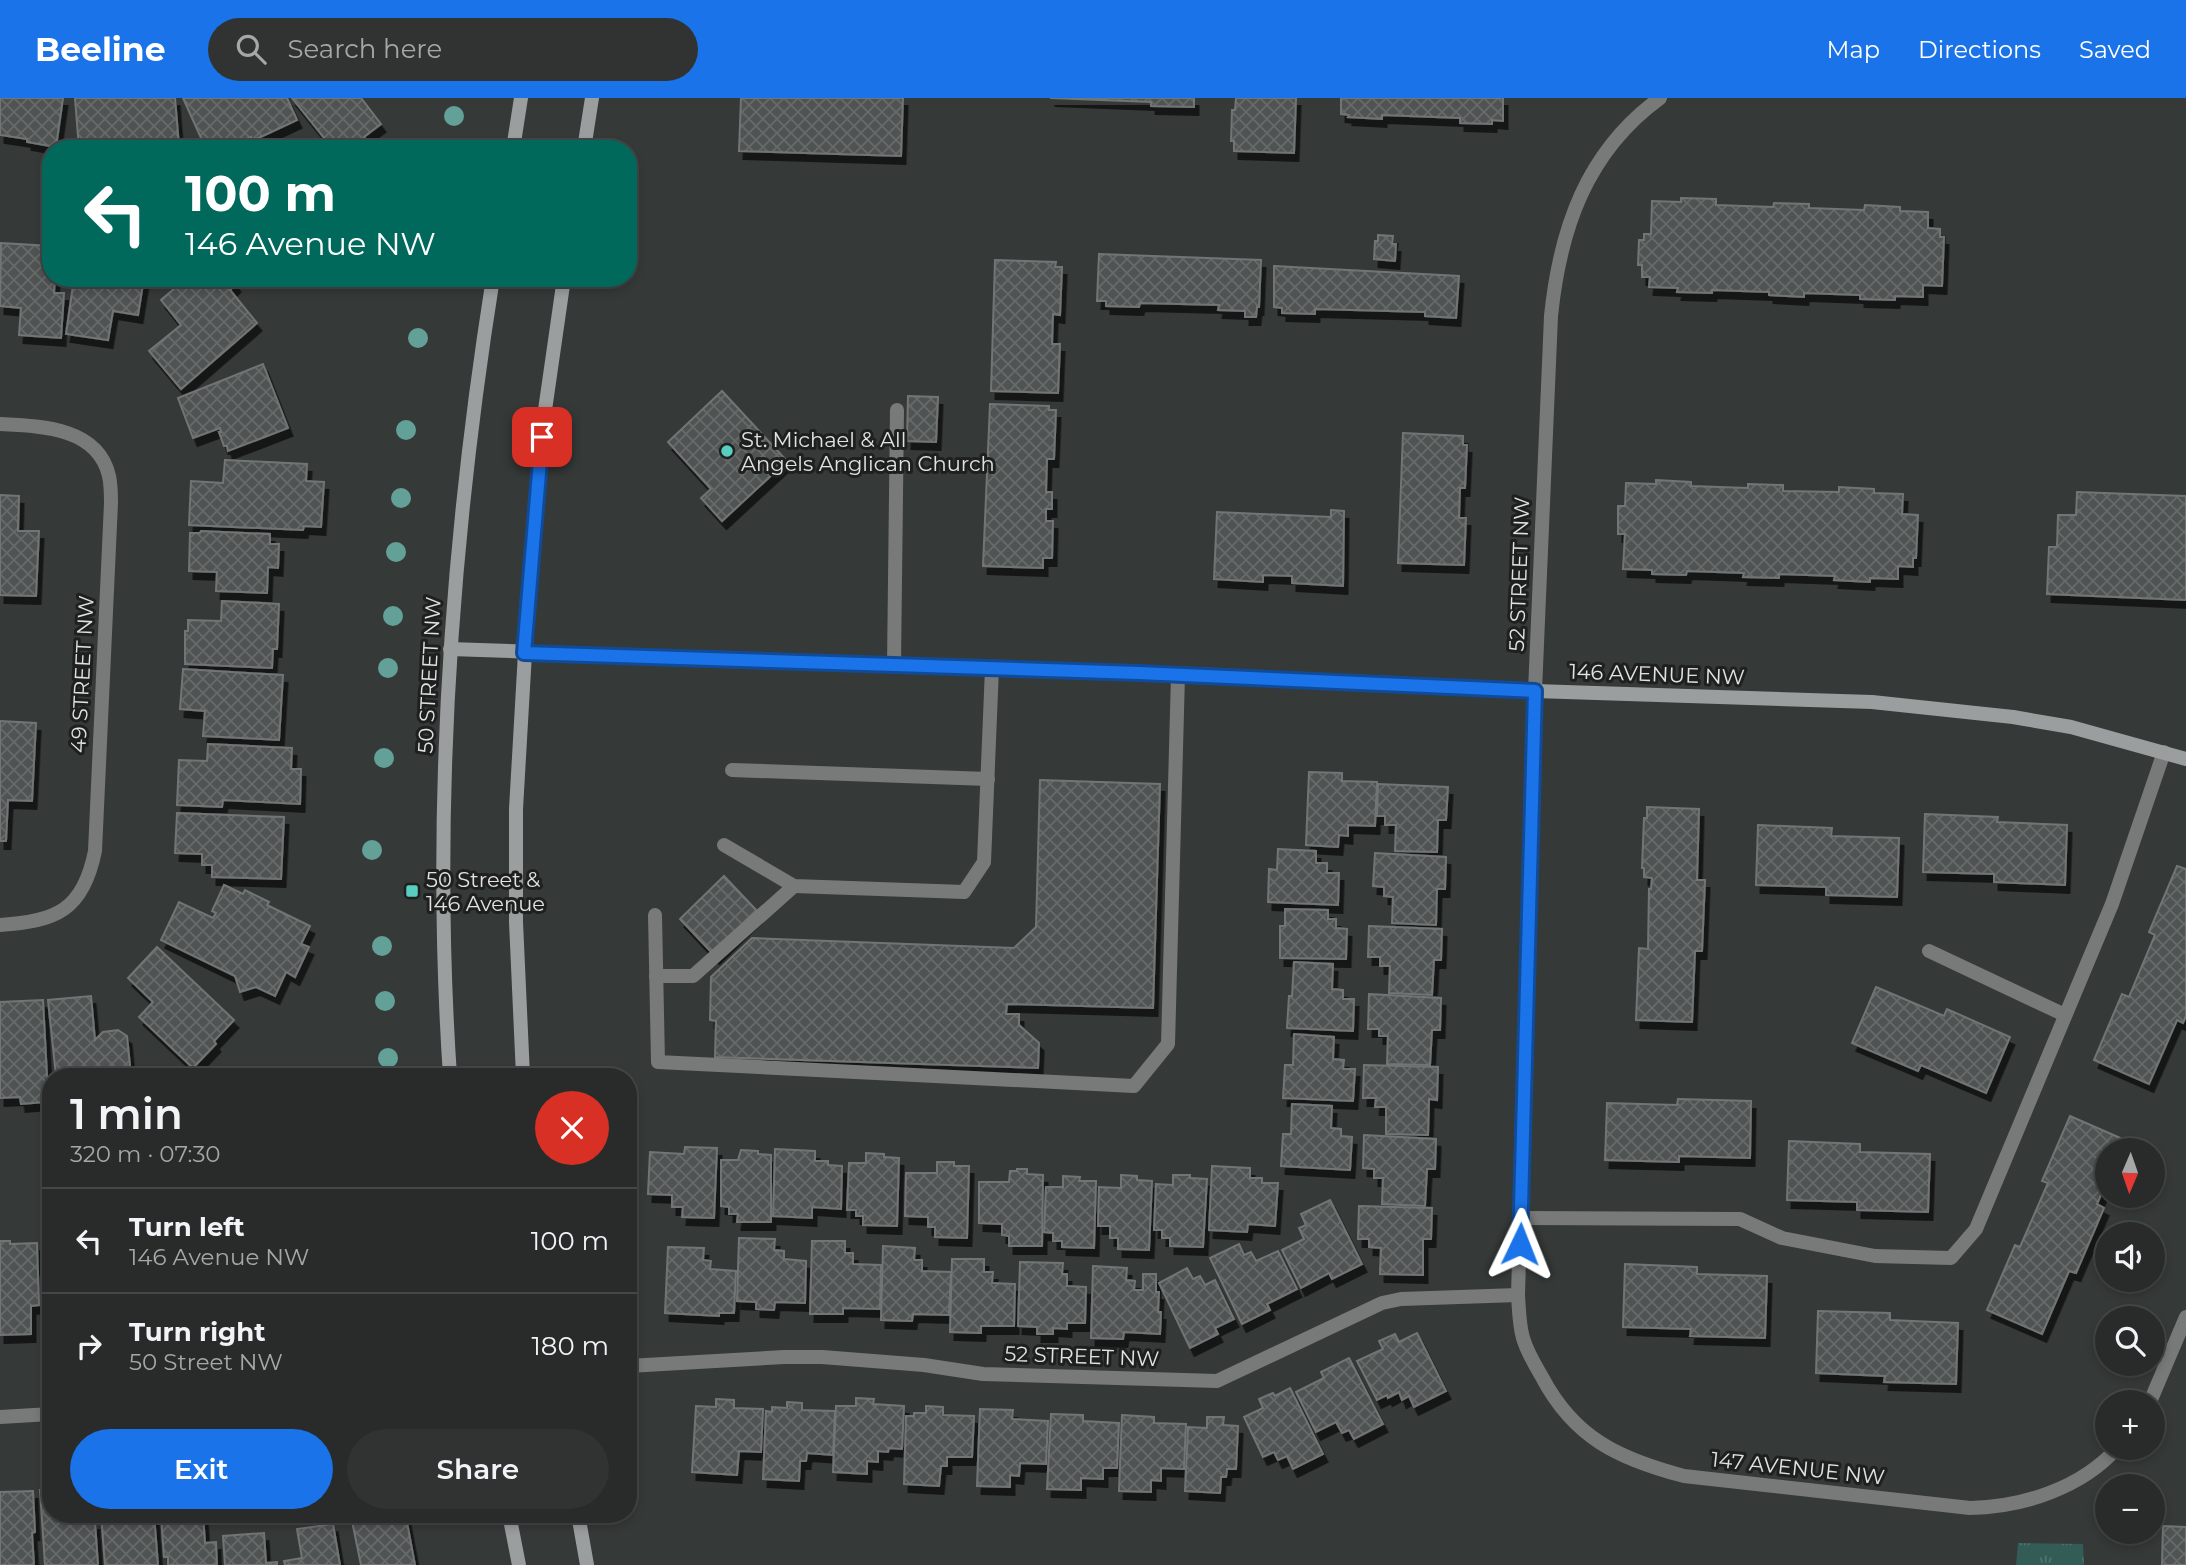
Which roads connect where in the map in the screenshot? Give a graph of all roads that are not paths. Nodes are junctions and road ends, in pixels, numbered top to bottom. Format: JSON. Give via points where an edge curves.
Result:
{"nodes":[{"id":1,"x":521,"y":98,"type":"edge"},
{"id":2,"x":593,"y":98,"type":"edge"},
{"id":3,"x":1660,"y":98,"type":"edge"},
{"id":4,"x":514,"y":140,"type":"edge"},
{"id":5,"x":586,"y":140,"type":"edge"},
{"id":6,"x":492,"y":287,"type":"edge"},
{"id":7,"x":563,"y":287,"type":"edge"},
{"id":8,"x":897,"y":410,"type":"dead end"},
{"id":9,"x":0,"y":424,"type":"edge"},
{"id":10,"x":450,"y":649,"type":"junction"},
{"id":11,"x":524,"y":653,"type":"junction"},
{"id":12,"x":894,"y":665,"type":"junction"},
{"id":13,"x":992,"y":668,"type":"junction"},
{"id":14,"x":1178,"y":676,"type":"junction"},
{"id":15,"x":1535,"y":691,"type":"junction"},
{"id":16,"x":2164,"y":752,"type":"junction"},
{"id":17,"x":2186,"y":759,"type":"edge"},
{"id":18,"x":732,"y":770,"type":"dead end"},
{"id":19,"x":988,"y":779,"type":"junction"},
{"id":20,"x":724,"y":845,"type":"dead end"},
{"id":21,"x":794,"y":886,"type":"junction"},
{"id":22,"x":655,"y":915,"type":"dead end"},
{"id":23,"x":0,"y":925,"type":"edge"},
{"id":24,"x":1929,"y":951,"type":"dead end"},
{"id":25,"x":656,"y":976,"type":"junction"},
{"id":26,"x":2065,"y":1015,"type":"junction"},
{"id":27,"x":450,"y":1068,"type":"edge"},
{"id":28,"x":523,"y":1068,"type":"edge"},
{"id":29,"x":1520,"y":1218,"type":"junction"},
{"id":30,"x":1518,"y":1295,"type":"junction"},
{"id":31,"x":2186,"y":1317,"type":"edge"},
{"id":32,"x":1523,"y":1338,"type":"joint"},
{"id":33,"x":637,"y":1365,"type":"edge"},
{"id":34,"x":2155,"y":1390,"type":"edge"},
{"id":35,"x":42,"y":1415,"type":"edge"},
{"id":36,"x":0,"y":1417,"type":"edge"},
{"id":37,"x":2103,"y":1460,"type":"edge"},
{"id":38,"x":511,"y":1523,"type":"edge"},
{"id":39,"x":580,"y":1523,"type":"edge"},
{"id":40,"x":519,"y":1565,"type":"edge"},
{"id":41,"x":587,"y":1565,"type":"edge"}],
"edges":[{"from":1,"to":4,"type":"main road"},
{"from":2,"to":5,"type":"main road"},
{"from":3,"to":15,"type":"street","name":"52 STREET NW","via":[[1603,155],[1561,247],[1551,316]]},
{"from":6,"to":10,"type":"main road","name":"50 STREET NW"},
{"from":7,"to":11,"type":"main road","via":[[545,410]]},
{"from":8,"to":12,"type":"street"},
{"from":9,"to":23,"type":"street","name":"49 STREET NW","via":[[62,430],[79,437],[103,461],[111,503],[91,872],[73,901],[58,914],[41,921]]},
{"from":10,"to":11,"type":"main road","name":"146 AVENUE NW"},
{"from":10,"to":27,"type":"main road","name":"50 STREET NW","via":[[443,900]]},
{"from":11,"to":12,"type":"main road","name":"146 AVENUE NW"},
{"from":11,"to":28,"type":"main road","via":[[516,809]]},
{"from":12,"to":13,"type":"main road","name":"146 AVENUE NW"},
{"from":13,"to":14,"type":"main road","name":"146 AVENUE NW"},
{"from":13,"to":19,"type":"street"},
{"from":14,"to":15,"type":"main road","name":"146 AVENUE NW"},
{"from":14,"to":25,"type":"street","via":[[1168,1044],[1134,1086],[658,1062]]},
{"from":15,"to":16,"type":"main road","name":"146 AVENUE NW","via":[[1927,707],[2071,727]]},
{"from":15,"to":29,"type":"street","name":"52 STREET NW"},
{"from":16,"to":17,"type":"main road","name":"146 AVENUE NW"},
{"from":16,"to":26,"type":"street","via":[[2112,904]]},
{"from":18,"to":19,"type":"street"},
{"from":19,"to":21,"type":"street","via":[[984,862],[964,892]]},
{"from":20,"to":21,"type":"street"},
{"from":21,"to":25,"type":"street","via":[[693,976]]},
{"from":22,"to":25,"type":"street"},
{"from":24,"to":26,"type":"street"},
{"from":26,"to":29,"type":"street","via":[[1976,1229],[1951,1258],[1875,1256],[1782,1238],[1740,1219]]},
{"from":29,"to":30,"type":"street","name":"52 STREET NW"},
{"from":30,"to":32,"type":"street","name":"52 STREET NW"},
{"from":30,"to":33,"type":"street","name":"52 STREET NW","via":[[1381,1303],[1217,1381],[984,1374],[822,1357]]},
{"from":31,"to":34,"type":"street"},
{"from":32,"to":37,"type":"street","name":"147 AVENUE NW","via":[[1555,1401],[1582,1430],[1623,1457],[1684,1476],[1970,1508],[2047,1494]]},
{"from":35,"to":36,"type":"street"},
{"from":38,"to":40,"type":"main road"},
{"from":39,"to":41,"type":"main road"}]}
